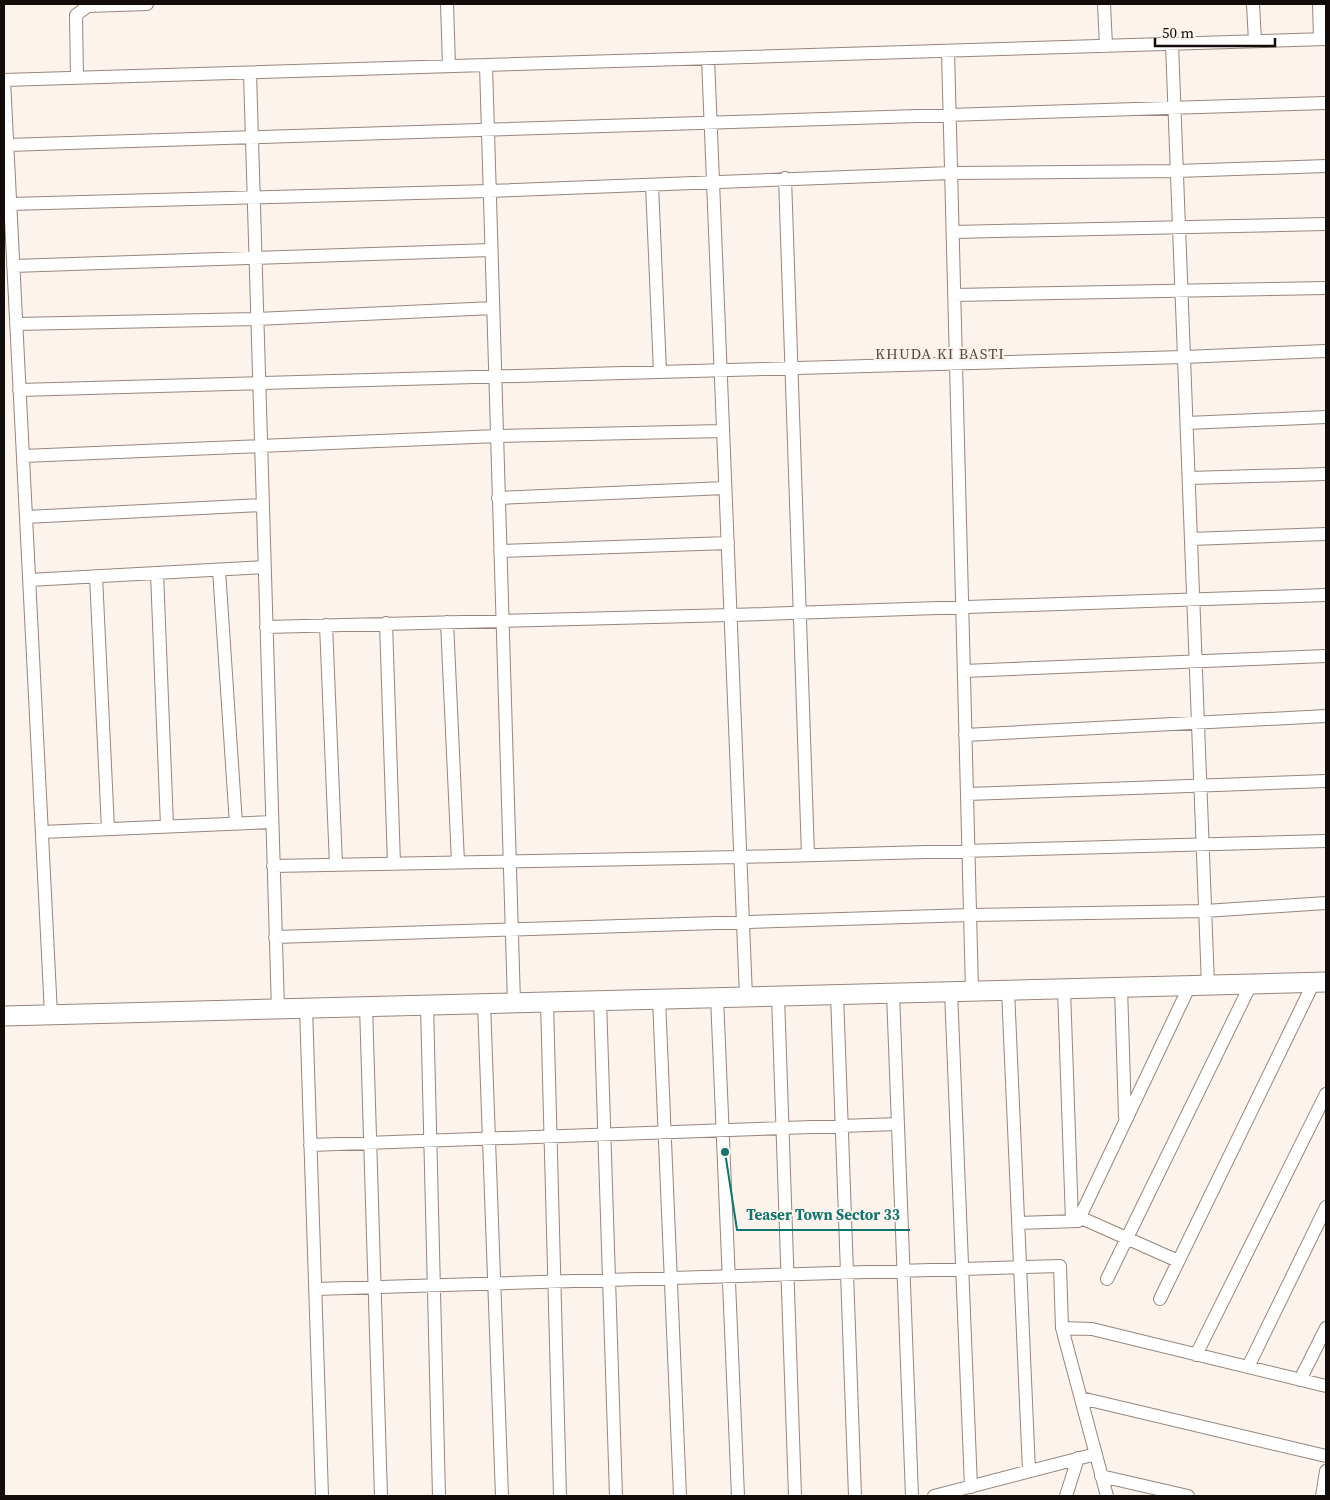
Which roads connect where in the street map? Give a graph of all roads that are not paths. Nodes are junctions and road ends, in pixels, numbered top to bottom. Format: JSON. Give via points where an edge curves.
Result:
{"nodes":[{"id":1,"x":147,"y":4,"type":"edge"},
{"id":2,"x":447,"y":4,"type":"edge"},
{"id":3,"x":1104,"y":4,"type":"edge"},
{"id":4,"x":1253,"y":4,"type":"edge"},
{"id":5,"x":1320,"y":4,"type":"edge"},
{"id":6,"x":1323,"y":39,"type":"edge"},
{"id":7,"x":1255,"y":41,"type":"junction"},
{"id":8,"x":1172,"y":44,"type":"junction"},
{"id":9,"x":1106,"y":46,"type":"junction"},
{"id":10,"x":948,"y":51,"type":"junction"},
{"id":11,"x":708,"y":58,"type":"junction"},
{"id":12,"x":486,"y":65,"type":"junction"},
{"id":13,"x":449,"y":66,"type":"junction"},
{"id":14,"x":250,"y":73,"type":"junction"},
{"id":15,"x":78,"y":78,"type":"junction"},
{"id":16,"x":1326,"y":103,"type":"edge"},
{"id":17,"x":1175,"y":108,"type":"junction"},
{"id":18,"x":950,"y":115,"type":"junction"},
{"id":19,"x":711,"y":122,"type":"junction"},
{"id":20,"x":488,"y":130,"type":"junction"},
{"id":21,"x":252,"y":137,"type":"junction"},
{"id":22,"x":7,"y":144,"type":"junction"},
{"id":23,"x":1326,"y":166,"type":"edge"},
{"id":24,"x":1177,"y":171,"type":"junction"},
{"id":25,"x":951,"y":173,"type":"junction"},
{"id":26,"x":785,"y":178,"type":"junction"},
{"id":27,"x":713,"y":181,"type":"junction"},
{"id":28,"x":652,"y":184,"type":"junction"},
{"id":29,"x":490,"y":191,"type":"junction"},
{"id":30,"x":254,"y":197,"type":"junction"},
{"id":31,"x":10,"y":204,"type":"junction"},
{"id":32,"x":1326,"y":224,"type":"edge"},
{"id":33,"x":1180,"y":227,"type":"junction"},
{"id":34,"x":953,"y":232,"type":"junction"},
{"id":35,"x":491,"y":250,"type":"junction"},
{"id":36,"x":255,"y":258,"type":"junction"},
{"id":37,"x":13,"y":266,"type":"junction"},
{"id":38,"x":1326,"y":288,"type":"edge"},
{"id":39,"x":1182,"y":290,"type":"junction"},
{"id":40,"x":954,"y":295,"type":"junction"},
{"id":41,"x":493,"y":308,"type":"junction"},
{"id":42,"x":257,"y":318,"type":"junction"},
{"id":43,"x":16,"y":324,"type":"junction"},
{"id":44,"x":1326,"y":351,"type":"edge"},
{"id":45,"x":1184,"y":357,"type":"junction"},
{"id":46,"x":956,"y":364,"type":"junction"},
{"id":47,"x":792,"y":368,"type":"junction"},
{"id":48,"x":721,"y":370,"type":"junction"},
{"id":49,"x":660,"y":372,"type":"junction"},
{"id":50,"x":495,"y":376,"type":"junction"},
{"id":51,"x":259,"y":382,"type":"junction"},
{"id":52,"x":19,"y":390,"type":"junction"},
{"id":53,"x":1326,"y":417,"type":"edge"},
{"id":54,"x":1187,"y":423,"type":"junction"},
{"id":55,"x":723,"y":431,"type":"junction"},
{"id":56,"x":497,"y":436,"type":"junction"},
{"id":57,"x":261,"y":446,"type":"junction"},
{"id":58,"x":23,"y":456,"type":"junction"},
{"id":59,"x":1326,"y":474,"type":"edge"},
{"id":60,"x":1189,"y":478,"type":"junction"},
{"id":61,"x":726,"y":488,"type":"junction"},
{"id":62,"x":498,"y":498,"type":"junction"},
{"id":63,"x":262,"y":505,"type":"junction"},
{"id":64,"x":26,"y":516,"type":"junction"},
{"id":65,"x":1326,"y":534,"type":"edge"},
{"id":66,"x":1191,"y":539,"type":"junction"},
{"id":67,"x":728,"y":543,"type":"junction"},
{"id":68,"x":500,"y":551,"type":"junction"},
{"id":69,"x":264,"y":567,"type":"junction"},
{"id":70,"x":220,"y":570,"type":"junction"},
{"id":71,"x":157,"y":573,"type":"junction"},
{"id":72,"x":96,"y":576,"type":"junction"},
{"id":73,"x":29,"y":580,"type":"junction"},
{"id":74,"x":1326,"y":595,"type":"edge"},
{"id":75,"x":1194,"y":599,"type":"junction"},
{"id":76,"x":962,"y":607,"type":"junction"},
{"id":77,"x":800,"y":612,"type":"junction"},
{"id":78,"x":731,"y":615,"type":"junction"},
{"id":79,"x":502,"y":620,"type":"junction"},
{"id":80,"x":446,"y":622,"type":"junction"},
{"id":81,"x":386,"y":623,"type":"junction"},
{"id":82,"x":326,"y":625,"type":"junction"},
{"id":83,"x":266,"y":627,"type":"junction"},
{"id":84,"x":1326,"y":656,"type":"edge"},
{"id":85,"x":1196,"y":662,"type":"junction"},
{"id":86,"x":964,"y":671,"type":"junction"},
{"id":87,"x":1326,"y":716,"type":"edge"},
{"id":88,"x":1198,"y":723,"type":"junction"},
{"id":89,"x":965,"y":735,"type":"junction"},
{"id":90,"x":1326,"y":780,"type":"edge"},
{"id":91,"x":1201,"y":785,"type":"junction"},
{"id":92,"x":967,"y":794,"type":"junction"},
{"id":93,"x":272,"y":822,"type":"junction"},
{"id":94,"x":236,"y":824,"type":"junction"},
{"id":95,"x":167,"y":826,"type":"junction"},
{"id":96,"x":108,"y":829,"type":"junction"},
{"id":97,"x":42,"y":832,"type":"junction"},
{"id":98,"x":1326,"y":840,"type":"edge"},
{"id":99,"x":1203,"y":844,"type":"junction"},
{"id":100,"x":968,"y":851,"type":"junction"},
{"id":101,"x":808,"y":855,"type":"junction"},
{"id":102,"x":740,"y":857,"type":"junction"},
{"id":103,"x":509,"y":861,"type":"junction"},
{"id":104,"x":458,"y":862,"type":"junction"},
{"id":105,"x":394,"y":864,"type":"junction"},
{"id":106,"x":336,"y":865,"type":"junction"},
{"id":107,"x":273,"y":866,"type":"junction"},
{"id":108,"x":1326,"y":903,"type":"edge"},
{"id":109,"x":1205,"y":911,"type":"junction"},
{"id":110,"x":970,"y":916,"type":"junction"},
{"id":111,"x":743,"y":924,"type":"junction"},
{"id":112,"x":511,"y":928,"type":"junction"},
{"id":113,"x":275,"y":937,"type":"junction"},
{"id":114,"x":1320,"y":982,"type":"edge"},
{"id":115,"x":1251,"y":984,"type":"junction"},
{"id":116,"x":1199,"y":985,"type":"junction"},
{"id":117,"x":1121,"y":987,"type":"junction"},
{"id":118,"x":1064,"y":988,"type":"junction"},
{"id":119,"x":1008,"y":990,"type":"junction"},
{"id":120,"x":972,"y":991,"type":"junction"},
{"id":121,"x":951,"y":992,"type":"junction"},
{"id":122,"x":893,"y":993,"type":"junction"},
{"id":123,"x":837,"y":994,"type":"junction"},
{"id":124,"x":746,"y":996,"type":"junction"},
{"id":125,"x":778,"y":996,"type":"junction"},
{"id":126,"x":717,"y":997,"type":"junction"},
{"id":127,"x":659,"y":999,"type":"junction"},
{"id":128,"x":600,"y":1000,"type":"junction"},
{"id":129,"x":547,"y":1002,"type":"junction"},
{"id":130,"x":484,"y":1003,"type":"junction"},
{"id":131,"x":514,"y":1003,"type":"junction"},
{"id":132,"x":427,"y":1005,"type":"junction"},
{"id":133,"x":366,"y":1006,"type":"junction"},
{"id":134,"x":278,"y":1008,"type":"junction"},
{"id":135,"x":306,"y":1008,"type":"junction"},
{"id":136,"x":51,"y":1014,"type":"junction"},
{"id":137,"x":4,"y":1016,"type":"edge"},
{"id":138,"x":1326,"y":1094,"type":"edge"},
{"id":139,"x":1125,"y":1121,"type":"junction"},
{"id":140,"x":898,"y":1124,"type":"junction"},
{"id":141,"x":842,"y":1126,"type":"junction"},
{"id":142,"x":782,"y":1129,"type":"junction"},
{"id":143,"x":723,"y":1130,"type":"junction"},
{"id":144,"x":665,"y":1133,"type":"junction"},
{"id":145,"x":605,"y":1135,"type":"junction"},
{"id":146,"x":550,"y":1137,"type":"junction"},
{"id":147,"x":489,"y":1139,"type":"junction"},
{"id":148,"x":430,"y":1141,"type":"junction"},
{"id":149,"x":370,"y":1143,"type":"junction"},
{"id":150,"x":310,"y":1146,"type":"junction"},
{"id":151,"x":1326,"y":1207,"type":"edge"},
{"id":152,"x":1076,"y":1219,"type":"junction"},
{"id":153,"x":1018,"y":1223,"type":"junction"},
{"id":154,"x":1127,"y":1238,"type":"junction"},
{"id":155,"x":1178,"y":1261,"type":"junction"},
{"id":156,"x":1020,"y":1267,"type":"junction"},
{"id":157,"x":962,"y":1269,"type":"junction"},
{"id":158,"x":904,"y":1271,"type":"junction"},
{"id":159,"x":847,"y":1273,"type":"junction"},
{"id":160,"x":788,"y":1274,"type":"junction"},
{"id":161,"x":729,"y":1276,"type":"junction"},
{"id":162,"x":671,"y":1278,"type":"junction"},
{"id":163,"x":1107,"y":1279,"type":"dead end"},
{"id":164,"x":609,"y":1280,"type":"junction"},
{"id":165,"x":554,"y":1282,"type":"junction"},
{"id":166,"x":494,"y":1284,"type":"junction"},
{"id":167,"x":434,"y":1286,"type":"junction"},
{"id":168,"x":374,"y":1288,"type":"junction"},
{"id":169,"x":315,"y":1289,"type":"junction"},
{"id":170,"x":1160,"y":1299,"type":"dead end"},
{"id":171,"x":1062,"y":1328,"type":"junction"},
{"id":172,"x":1326,"y":1328,"type":"edge"},
{"id":173,"x":1196,"y":1355,"type":"junction"},
{"id":174,"x":1248,"y":1367,"type":"junction"},
{"id":175,"x":1300,"y":1380,"type":"junction"},
{"id":176,"x":1326,"y":1386,"type":"edge"},
{"id":177,"x":1081,"y":1398,"type":"junction"},
{"id":178,"x":1096,"y":1454,"type":"junction"},
{"id":179,"x":1326,"y":1456,"type":"edge"},
{"id":180,"x":1078,"y":1458,"type":"junction"},
{"id":181,"x":1029,"y":1471,"type":"junction"},
{"id":182,"x":1326,"y":1471,"type":"edge"},
{"id":183,"x":1101,"y":1476,"type":"junction"},
{"id":184,"x":977,"y":1489,"type":"edge"},
{"id":185,"x":322,"y":1496,"type":"edge"},
{"id":186,"x":381,"y":1496,"type":"edge"},
{"id":187,"x":439,"y":1496,"type":"edge"},
{"id":188,"x":502,"y":1496,"type":"edge"},
{"id":189,"x":560,"y":1496,"type":"edge"},
{"id":190,"x":616,"y":1496,"type":"edge"},
{"id":191,"x":680,"y":1496,"type":"edge"},
{"id":192,"x":738,"y":1496,"type":"edge"},
{"id":193,"x":795,"y":1496,"type":"edge"},
{"id":194,"x":855,"y":1496,"type":"edge"},
{"id":195,"x":912,"y":1496,"type":"edge"},
{"id":196,"x":934,"y":1496,"type":"edge"},
{"id":197,"x":1066,"y":1496,"type":"edge"},
{"id":198,"x":1106,"y":1496,"type":"edge"},
{"id":199,"x":1188,"y":1496,"type":"edge"},
{"id":200,"x":1322,"y":1496,"type":"edge"}],
"edges":[{"from":1,"to":15,"type":"street","via":[[88,6],[76,15]]},
{"from":2,"to":13,"type":"street"},
{"from":3,"to":9,"type":"street"},
{"from":4,"to":7,"type":"street"},
{"from":5,"to":6,"type":"street"},
{"from":6,"to":7,"type":"street"},
{"from":7,"to":8,"type":"street"},
{"from":8,"to":9,"type":"street"},
{"from":8,"to":17,"type":"street"},
{"from":9,"to":10,"type":"street"},
{"from":10,"to":11,"type":"street"},
{"from":10,"to":18,"type":"street"},
{"from":11,"to":12,"type":"street"},
{"from":11,"to":19,"type":"street"},
{"from":12,"to":13,"type":"street"},
{"from":12,"to":20,"type":"street"},
{"from":13,"to":14,"type":"street"},
{"from":14,"to":15,"type":"street"},
{"from":14,"to":21,"type":"street"},
{"from":15,"to":22,"type":"street","via":[[4,80]]},
{"from":16,"to":17,"type":"street"},
{"from":17,"to":18,"type":"street"},
{"from":17,"to":24,"type":"street"},
{"from":18,"to":19,"type":"street"},
{"from":18,"to":25,"type":"street"},
{"from":19,"to":20,"type":"street"},
{"from":19,"to":27,"type":"street"},
{"from":20,"to":21,"type":"street"},
{"from":20,"to":29,"type":"street"},
{"from":21,"to":22,"type":"street"},
{"from":21,"to":30,"type":"street"},
{"from":22,"to":31,"type":"street"},
{"from":23,"to":24,"type":"street"},
{"from":24,"to":25,"type":"street"},
{"from":24,"to":33,"type":"street"},
{"from":25,"to":26,"type":"street"},
{"from":25,"to":34,"type":"street"},
{"from":26,"to":27,"type":"street"},
{"from":26,"to":47,"type":"street"},
{"from":27,"to":28,"type":"street"},
{"from":27,"to":48,"type":"street"},
{"from":28,"to":29,"type":"street"},
{"from":28,"to":49,"type":"street"},
{"from":29,"to":30,"type":"street"},
{"from":29,"to":35,"type":"street"},
{"from":30,"to":31,"type":"street"},
{"from":30,"to":36,"type":"street"},
{"from":31,"to":37,"type":"street"},
{"from":32,"to":33,"type":"street"},
{"from":33,"to":34,"type":"street"},
{"from":33,"to":39,"type":"street"},
{"from":34,"to":40,"type":"street"},
{"from":35,"to":36,"type":"street"},
{"from":35,"to":41,"type":"street"},
{"from":36,"to":37,"type":"street"},
{"from":36,"to":42,"type":"street"},
{"from":37,"to":43,"type":"street"},
{"from":38,"to":39,"type":"street"},
{"from":39,"to":40,"type":"street"},
{"from":39,"to":45,"type":"street"},
{"from":40,"to":46,"type":"street"},
{"from":41,"to":42,"type":"street"},
{"from":41,"to":50,"type":"street"},
{"from":42,"to":43,"type":"street"},
{"from":42,"to":51,"type":"street"},
{"from":43,"to":52,"type":"street"},
{"from":44,"to":45,"type":"street"},
{"from":45,"to":46,"type":"street"},
{"from":45,"to":54,"type":"street"},
{"from":46,"to":47,"type":"street"},
{"from":46,"to":76,"type":"street"},
{"from":47,"to":48,"type":"street"},
{"from":47,"to":77,"type":"street"},
{"from":48,"to":49,"type":"street"},
{"from":48,"to":55,"type":"street"},
{"from":49,"to":50,"type":"street"},
{"from":50,"to":51,"type":"street"},
{"from":50,"to":56,"type":"street"},
{"from":51,"to":52,"type":"street"},
{"from":51,"to":57,"type":"street"},
{"from":52,"to":58,"type":"street"},
{"from":53,"to":54,"type":"street"},
{"from":54,"to":60,"type":"street"},
{"from":55,"to":56,"type":"street"},
{"from":55,"to":61,"type":"street"},
{"from":56,"to":57,"type":"street"},
{"from":56,"to":62,"type":"street"},
{"from":57,"to":58,"type":"street"},
{"from":57,"to":63,"type":"street"},
{"from":58,"to":64,"type":"street"},
{"from":59,"to":60,"type":"street"},
{"from":60,"to":66,"type":"street"},
{"from":61,"to":62,"type":"street"},
{"from":61,"to":67,"type":"street"},
{"from":62,"to":68,"type":"street"},
{"from":63,"to":64,"type":"street"},
{"from":63,"to":69,"type":"street"},
{"from":64,"to":73,"type":"street"},
{"from":65,"to":66,"type":"street"},
{"from":66,"to":75,"type":"street"},
{"from":67,"to":68,"type":"street"},
{"from":67,"to":78,"type":"street"},
{"from":68,"to":79,"type":"street"},
{"from":69,"to":70,"type":"street"},
{"from":69,"to":83,"type":"street"},
{"from":70,"to":71,"type":"street"},
{"from":70,"to":94,"type":"street"},
{"from":71,"to":72,"type":"street"},
{"from":71,"to":95,"type":"street"},
{"from":72,"to":73,"type":"street"},
{"from":72,"to":96,"type":"street"},
{"from":73,"to":97,"type":"street"},
{"from":74,"to":75,"type":"street"},
{"from":75,"to":76,"type":"street"},
{"from":75,"to":85,"type":"street"},
{"from":76,"to":77,"type":"street"},
{"from":76,"to":86,"type":"street"},
{"from":77,"to":78,"type":"street"},
{"from":77,"to":101,"type":"street"},
{"from":78,"to":79,"type":"street"},
{"from":78,"to":102,"type":"street"},
{"from":79,"to":80,"type":"street"},
{"from":79,"to":103,"type":"street"},
{"from":80,"to":81,"type":"street"},
{"from":80,"to":104,"type":"street"},
{"from":81,"to":82,"type":"street"},
{"from":81,"to":105,"type":"street"},
{"from":82,"to":83,"type":"street"},
{"from":82,"to":106,"type":"street"},
{"from":83,"to":93,"type":"street"},
{"from":84,"to":85,"type":"street"},
{"from":85,"to":86,"type":"street"},
{"from":85,"to":88,"type":"street"},
{"from":86,"to":89,"type":"street"},
{"from":87,"to":88,"type":"street"},
{"from":88,"to":89,"type":"street"},
{"from":88,"to":91,"type":"street"},
{"from":89,"to":92,"type":"street"},
{"from":90,"to":91,"type":"street"},
{"from":91,"to":92,"type":"street"},
{"from":91,"to":99,"type":"street"},
{"from":92,"to":100,"type":"street"},
{"from":93,"to":94,"type":"street"},
{"from":93,"to":107,"type":"street"},
{"from":94,"to":95,"type":"street"},
{"from":95,"to":96,"type":"street"},
{"from":96,"to":97,"type":"street"},
{"from":97,"to":136,"type":"street"},
{"from":98,"to":99,"type":"street"},
{"from":99,"to":100,"type":"street"},
{"from":99,"to":109,"type":"street"},
{"from":100,"to":101,"type":"street"},
{"from":100,"to":110,"type":"street"},
{"from":101,"to":102,"type":"street"},
{"from":102,"to":103,"type":"street"},
{"from":102,"to":111,"type":"street"},
{"from":103,"to":104,"type":"street"},
{"from":103,"to":112,"type":"street"},
{"from":104,"to":105,"type":"street"},
{"from":105,"to":106,"type":"street"},
{"from":106,"to":107,"type":"street"},
{"from":107,"to":113,"type":"street"},
{"from":108,"to":109,"type":"street"},
{"from":109,"to":110,"type":"street"},
{"from":109,"to":116,"type":"street"},
{"from":110,"to":111,"type":"street"},
{"from":110,"to":120,"type":"street"},
{"from":111,"to":112,"type":"street"},
{"from":111,"to":124,"type":"street"},
{"from":112,"to":113,"type":"street"},
{"from":112,"to":131,"type":"street"},
{"from":113,"to":134,"type":"street"},
{"from":114,"to":115,"type":"street"},
{"from":114,"to":155,"type":"street"},
{"from":115,"to":116,"type":"street"},
{"from":115,"to":154,"type":"street"},
{"from":116,"to":117,"type":"street"},
{"from":116,"to":139,"type":"street"},
{"from":117,"to":118,"type":"street"},
{"from":117,"to":139,"type":"street"},
{"from":118,"to":119,"type":"street"},
{"from":118,"to":152,"type":"street"},
{"from":119,"to":120,"type":"street"},
{"from":119,"to":153,"type":"street"},
{"from":120,"to":121,"type":"street"},
{"from":121,"to":122,"type":"street"},
{"from":121,"to":157,"type":"street"},
{"from":122,"to":123,"type":"street"},
{"from":122,"to":140,"type":"street"},
{"from":123,"to":125,"type":"street"},
{"from":123,"to":141,"type":"street"},
{"from":124,"to":125,"type":"street"},
{"from":124,"to":126,"type":"street"},
{"from":125,"to":142,"type":"street"},
{"from":126,"to":127,"type":"street"},
{"from":126,"to":143,"type":"street"},
{"from":127,"to":128,"type":"street"},
{"from":127,"to":144,"type":"street"},
{"from":128,"to":129,"type":"street"},
{"from":128,"to":145,"type":"street"},
{"from":129,"to":131,"type":"street"},
{"from":129,"to":146,"type":"street"},
{"from":130,"to":131,"type":"street"},
{"from":130,"to":132,"type":"street"},
{"from":130,"to":147,"type":"street"},
{"from":132,"to":133,"type":"street"},
{"from":132,"to":148,"type":"street"},
{"from":133,"to":135,"type":"street"},
{"from":133,"to":149,"type":"street"},
{"from":134,"to":135,"type":"street"},
{"from":134,"to":136,"type":"street"},
{"from":135,"to":150,"type":"street"},
{"from":136,"to":137,"type":"street"},
{"from":138,"to":173,"type":"street"},
{"from":139,"to":152,"type":"street"},
{"from":140,"to":141,"type":"street"},
{"from":140,"to":158,"type":"street"},
{"from":141,"to":142,"type":"street"},
{"from":141,"to":159,"type":"street"},
{"from":142,"to":143,"type":"street"},
{"from":142,"to":160,"type":"street"},
{"from":143,"to":144,"type":"street"},
{"from":143,"to":161,"type":"street"},
{"from":144,"to":145,"type":"street"},
{"from":144,"to":162,"type":"street"},
{"from":145,"to":146,"type":"street"},
{"from":145,"to":164,"type":"street"},
{"from":146,"to":147,"type":"street"},
{"from":146,"to":165,"type":"street"},
{"from":147,"to":148,"type":"street"},
{"from":147,"to":166,"type":"street"},
{"from":148,"to":149,"type":"street"},
{"from":148,"to":167,"type":"street"},
{"from":149,"to":150,"type":"street"},
{"from":149,"to":168,"type":"street"},
{"from":150,"to":169,"type":"street"},
{"from":151,"to":174,"type":"street"},
{"from":152,"to":153,"type":"street"},
{"from":152,"to":154,"type":"street"},
{"from":153,"to":156,"type":"street"},
{"from":154,"to":155,"type":"street"},
{"from":154,"to":163,"type":"street"},
{"from":155,"to":170,"type":"street"},
{"from":156,"to":157,"type":"street"},
{"from":156,"to":171,"type":"street","via":[[1060,1266]]},
{"from":156,"to":181,"type":"street"},
{"from":157,"to":158,"type":"street"},
{"from":157,"to":184,"type":"street"},
{"from":158,"to":159,"type":"street"},
{"from":158,"to":195,"type":"street"},
{"from":159,"to":160,"type":"street"},
{"from":159,"to":194,"type":"street"},
{"from":160,"to":161,"type":"street"},
{"from":160,"to":193,"type":"street"},
{"from":161,"to":162,"type":"street"},
{"from":161,"to":192,"type":"street"},
{"from":162,"to":164,"type":"street"},
{"from":162,"to":191,"type":"street"},
{"from":164,"to":165,"type":"street"},
{"from":164,"to":190,"type":"street"},
{"from":165,"to":166,"type":"street"},
{"from":165,"to":189,"type":"street"},
{"from":166,"to":167,"type":"street"},
{"from":166,"to":188,"type":"street"},
{"from":167,"to":168,"type":"street"},
{"from":167,"to":187,"type":"street"},
{"from":168,"to":169,"type":"street"},
{"from":168,"to":186,"type":"street"},
{"from":169,"to":185,"type":"street"},
{"from":171,"to":173,"type":"street","via":[[1092,1329]]},
{"from":171,"to":177,"type":"street"},
{"from":172,"to":175,"type":"street"},
{"from":173,"to":174,"type":"street"},
{"from":174,"to":175,"type":"street"},
{"from":175,"to":176,"type":"street"},
{"from":177,"to":178,"type":"street"},
{"from":177,"to":179,"type":"street"},
{"from":178,"to":180,"type":"street"},
{"from":178,"to":183,"type":"street"},
{"from":180,"to":181,"type":"street"},
{"from":180,"to":197,"type":"street"},
{"from":181,"to":184,"type":"street"},
{"from":182,"to":200,"type":"street"},
{"from":183,"to":198,"type":"street"},
{"from":183,"to":199,"type":"street"},
{"from":184,"to":196,"type":"street"}]}
